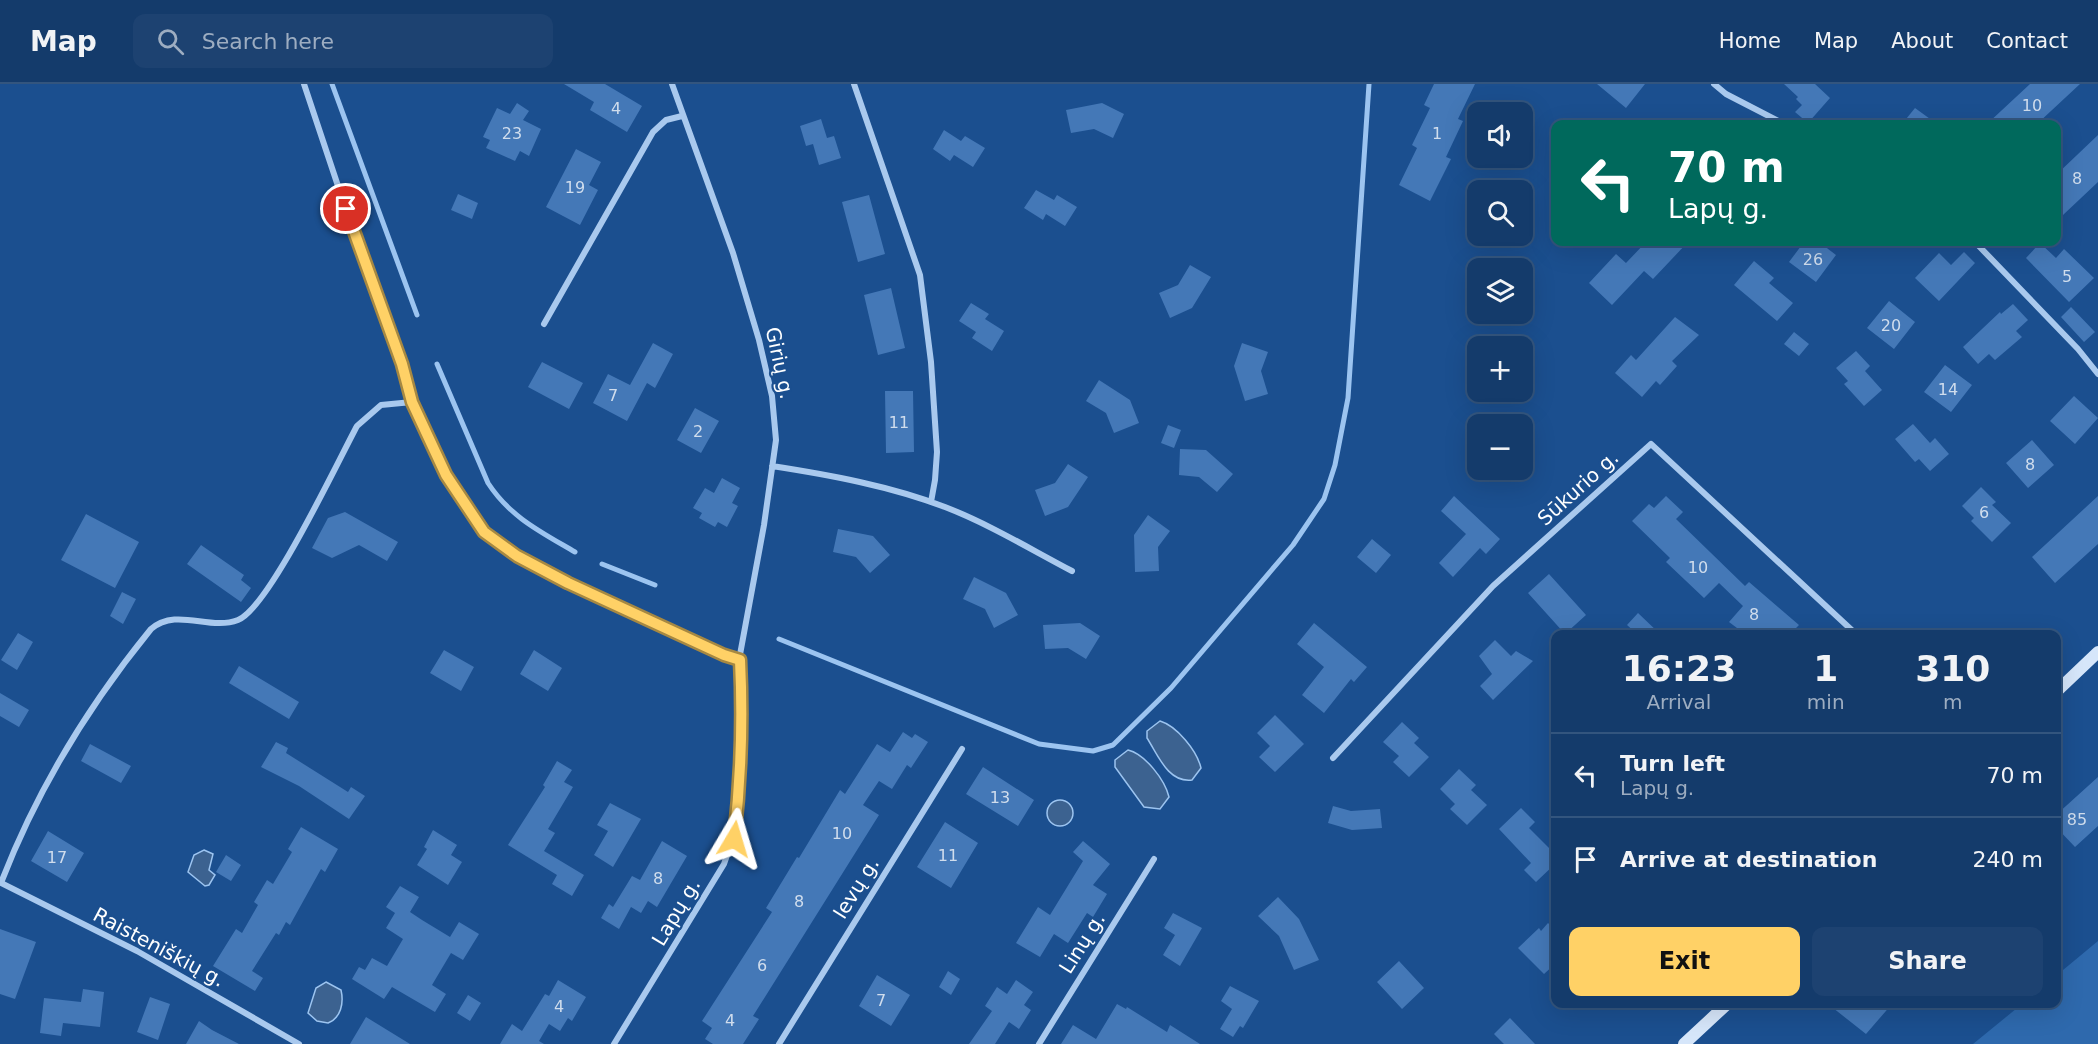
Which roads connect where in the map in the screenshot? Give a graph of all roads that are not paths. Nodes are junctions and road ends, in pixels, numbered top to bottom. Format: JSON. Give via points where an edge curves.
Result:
{"nodes":[{"id":1,"x":304,"y":84,"type":"edge"},
{"id":2,"x":672,"y":84,"type":"edge"},
{"id":3,"x":854,"y":84,"type":"edge"},
{"id":4,"x":1714,"y":84,"type":"edge"},
{"id":5,"x":682,"y":116,"type":"junction"},
{"id":6,"x":1776,"y":120,"type":"edge"},
{"id":7,"x":1979,"y":246,"type":"edge"},
{"id":8,"x":544,"y":324,"type":"dead end"},
{"id":9,"x":2098,"y":374,"type":"edge"},
{"id":10,"x":412,"y":402,"type":"junction"},
{"id":11,"x":772,"y":466,"type":"junction"},
{"id":12,"x":931,"y":502,"type":"junction"},
{"id":13,"x":1072,"y":572,"type":"dead end"},
{"id":14,"x":1852,"y":630,"type":"edge"},
{"id":15,"x":2098,"y":652,"type":"edge"},
{"id":16,"x":740,"y":660,"type":"junction"},
{"id":17,"x":2061,"y":687,"type":"edge"},
{"id":18,"x":962,"y":749,"type":"dead end"},
{"id":19,"x":1333,"y":758,"type":"dead end"},
{"id":20,"x":1154,"y":859,"type":"dead end"},
{"id":21,"x":1,"y":883,"type":"edge"},
{"id":22,"x":1723,"y":1008,"type":"edge"},
{"id":23,"x":299,"y":1044,"type":"edge"},
{"id":24,"x":614,"y":1044,"type":"edge"},
{"id":25,"x":779,"y":1044,"type":"edge"},
{"id":26,"x":1039,"y":1044,"type":"edge"},
{"id":27,"x":1684,"y":1044,"type":"edge"}],
"edges":[{"from":1,"to":10,"type":"street"},
{"from":2,"to":5,"type":"street","name":"Girių g."},
{"from":3,"to":12,"type":"street","via":[[920,275],[937,452]]},
{"from":4,"to":6,"type":"street"},
{"from":5,"to":8,"type":"street","via":[[666,120],[653,132]]},
{"from":5,"to":11,"type":"street","name":"Girių g.","via":[[733,253],[759,340],[772,396],[776,440]]},
{"from":7,"to":9,"type":"street"},
{"from":10,"to":16,"type":"street","via":[[446,475],[484,532],[517,556],[568,583]]},
{"from":10,"to":21,"type":"street","via":[[381,405],[357,426],[266,593],[242,619],[230,623],[173,618],[160,621],[151,629],[94,704],[18,840]]},
{"from":11,"to":12,"type":"street","via":[[870,485]]},
{"from":11,"to":16,"type":"street","name":"Girių g."},
{"from":12,"to":13,"type":"street","via":[[983,523]]},
{"from":14,"to":19,"type":"street","name":"Sūkurio g.","via":[[1651,444],[1493,586]]},
{"from":15,"to":17,"type":"main road"},
{"from":16,"to":24,"type":"street","name":"Lapų g.","via":[[741,778],[734,839],[724,864]]},
{"from":18,"to":25,"type":"street","name":"Ievų g."},
{"from":20,"to":26,"type":"street","name":"Linų g."},
{"from":21,"to":23,"type":"street","name":"Raisteniškių g.","via":[[136,951]]},
{"from":22,"to":27,"type":"main road"}]}
